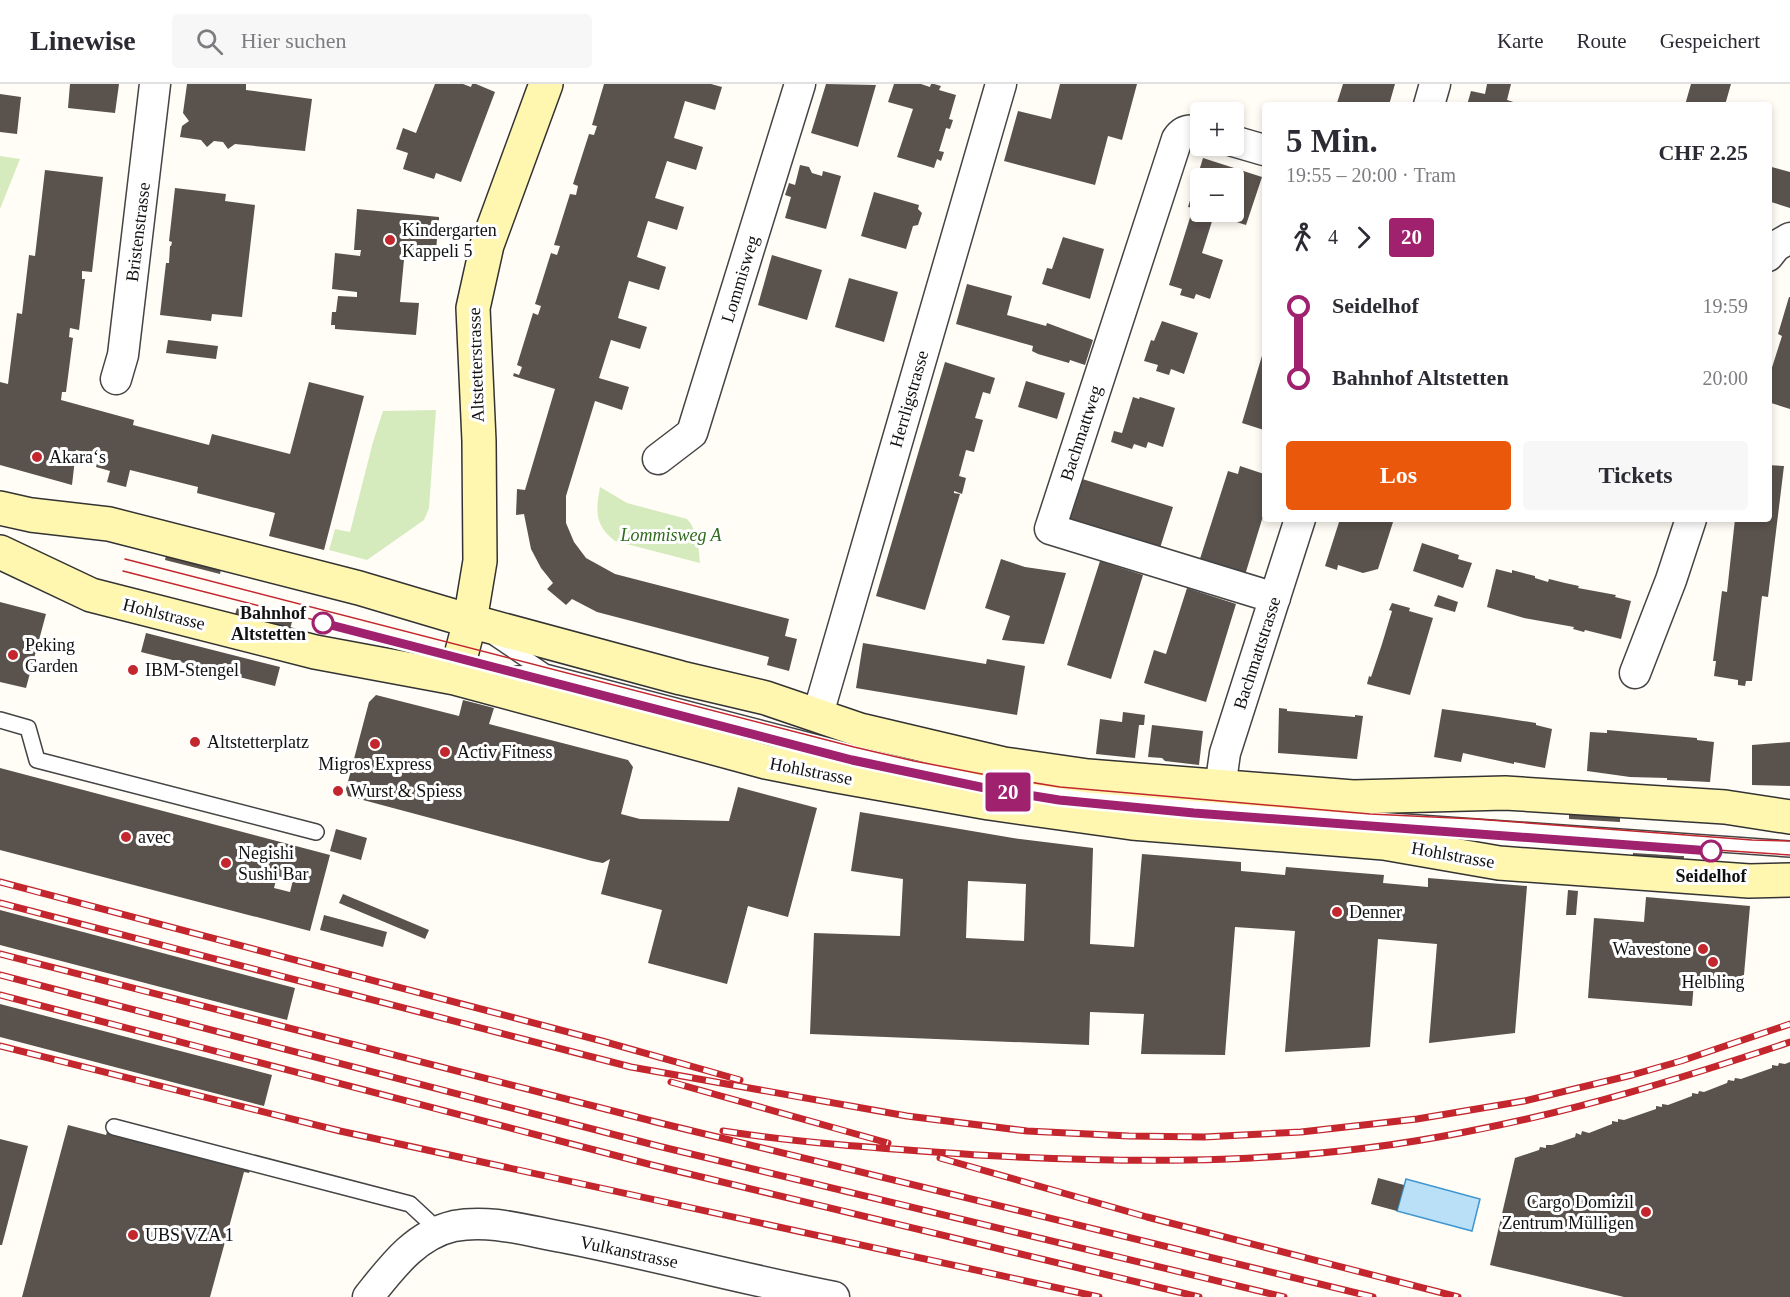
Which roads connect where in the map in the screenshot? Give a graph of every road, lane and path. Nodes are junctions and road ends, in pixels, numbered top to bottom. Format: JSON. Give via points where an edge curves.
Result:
{"nodes":[{"id":1,"x":155,"y":84,"type":"edge"},
{"id":2,"x":546,"y":84,"type":"edge"},
{"id":3,"x":800,"y":84,"type":"edge"},
{"id":4,"x":1001,"y":84,"type":"edge"},
{"id":5,"x":1435,"y":84,"type":"edge"},
{"id":6,"x":1430,"y":102,"type":"edge"},
{"id":7,"x":1190,"y":130,"type":"edge"},
{"id":8,"x":1244,"y":144,"type":"edge"},
{"id":9,"x":1262,"y":149,"type":"edge"},
{"id":10,"x":1790,"y":238,"type":"edge"},
{"id":11,"x":1772,"y":251,"type":"edge"},
{"id":12,"x":116,"y":379,"type":"dead end"},
{"id":13,"x":658,"y":459,"type":"dead end"},
{"id":14,"x":0,"y":508,"type":"edge"},
{"id":15,"x":1299,"y":522,"type":"edge"},
{"id":16,"x":1690,"y":522,"type":"edge"},
{"id":17,"x":0,"y":552,"type":"edge"},
{"id":18,"x":1275,"y":598,"type":"junction"},
{"id":19,"x":470,"y":621,"type":"junction"},
{"id":20,"x":545,"y":672,"type":"junction"},
{"id":21,"x":1635,"y":673,"type":"dead end"},
{"id":22,"x":455,"y":678,"type":"junction"},
{"id":23,"x":818,"y":714,"type":"junction"},
{"id":24,"x":0,"y":720,"type":"edge"},
{"id":25,"x":1220,"y":788,"type":"junction"},
{"id":26,"x":1790,"y":817,"type":"edge"},
{"id":27,"x":316,"y":832,"type":"dead end"},
{"id":28,"x":1790,"y":849,"type":"edge"},
{"id":29,"x":1790,"y":880,"type":"edge"},
{"id":30,"x":114,"y":1127,"type":"dead end"},
{"id":31,"x":432,"y":1235,"type":"junction"},
{"id":32,"x":780,"y":1292,"type":"edge"},
{"id":33,"x":369,"y":1297,"type":"edge"},
{"id":34,"x":834,"y":1297,"type":"edge"}],
"edges":[{"from":1,"to":12,"type":"street","name":"Bristenstrasse","via":[[123,355]]},
{"from":2,"to":19,"type":"street","name":"Altstetterstrasse","via":[[487,245],[473,308],[480,561]]},
{"from":3,"to":13,"type":"street","name":"Lommisweg","via":[[692,433]]},
{"from":4,"to":23,"type":"street","name":"Herrligstrasse"},
{"from":5,"to":6,"type":"street"},
{"from":7,"to":18,"type":"street","name":"Bachmattweg","via":[[1177,139],[1050,529]]},
{"from":8,"to":9,"type":"street"},
{"from":10,"to":11,"type":"street"},
{"from":14,"to":19,"type":"street","via":[[109,524],[359,588]]},
{"from":15,"to":18,"type":"street","name":"Bachmattstrasse"},
{"from":16,"to":21,"type":"street"},
{"from":17,"to":22,"type":"street","name":"Hohlstrasse","via":[[91,595],[315,652]]},
{"from":18,"to":25,"type":"street","name":"Bachmattstrasse","via":[[1226,753]]},
{"from":19,"to":20,"type":"lane"},
{"from":19,"to":22,"type":"street","name":"Altstetterstrasse"},
{"from":19,"to":23,"type":"street"},
{"from":20,"to":22,"type":"lane"},
{"from":20,"to":28,"type":"lane","via":[[914,768],[1059,794]]},
{"from":22,"to":29,"type":"street","name":"Hohlstrasse","via":[[766,762],[1011,807],[1132,823],[1384,843],[1499,863],[1749,881]]},
{"from":23,"to":25,"type":"street","via":[[860,730],[1004,765]]},
{"from":24,"to":27,"type":"lane","via":[[28,728],[38,760]]},
{"from":25,"to":26,"type":"street","via":[[1353,797],[1485,793],[1552,796],[1725,807]]},
{"from":30,"to":31,"type":"lane","via":[[410,1204]]},
{"from":31,"to":32,"type":"street","name":"Vulkanstrasse","via":[[454,1226],[500,1226],[612,1247]]},
{"from":31,"to":33,"type":"street","via":[[406,1252]]},
{"from":32,"to":34,"type":"street","name":"Vulkanstrasse"}]}
